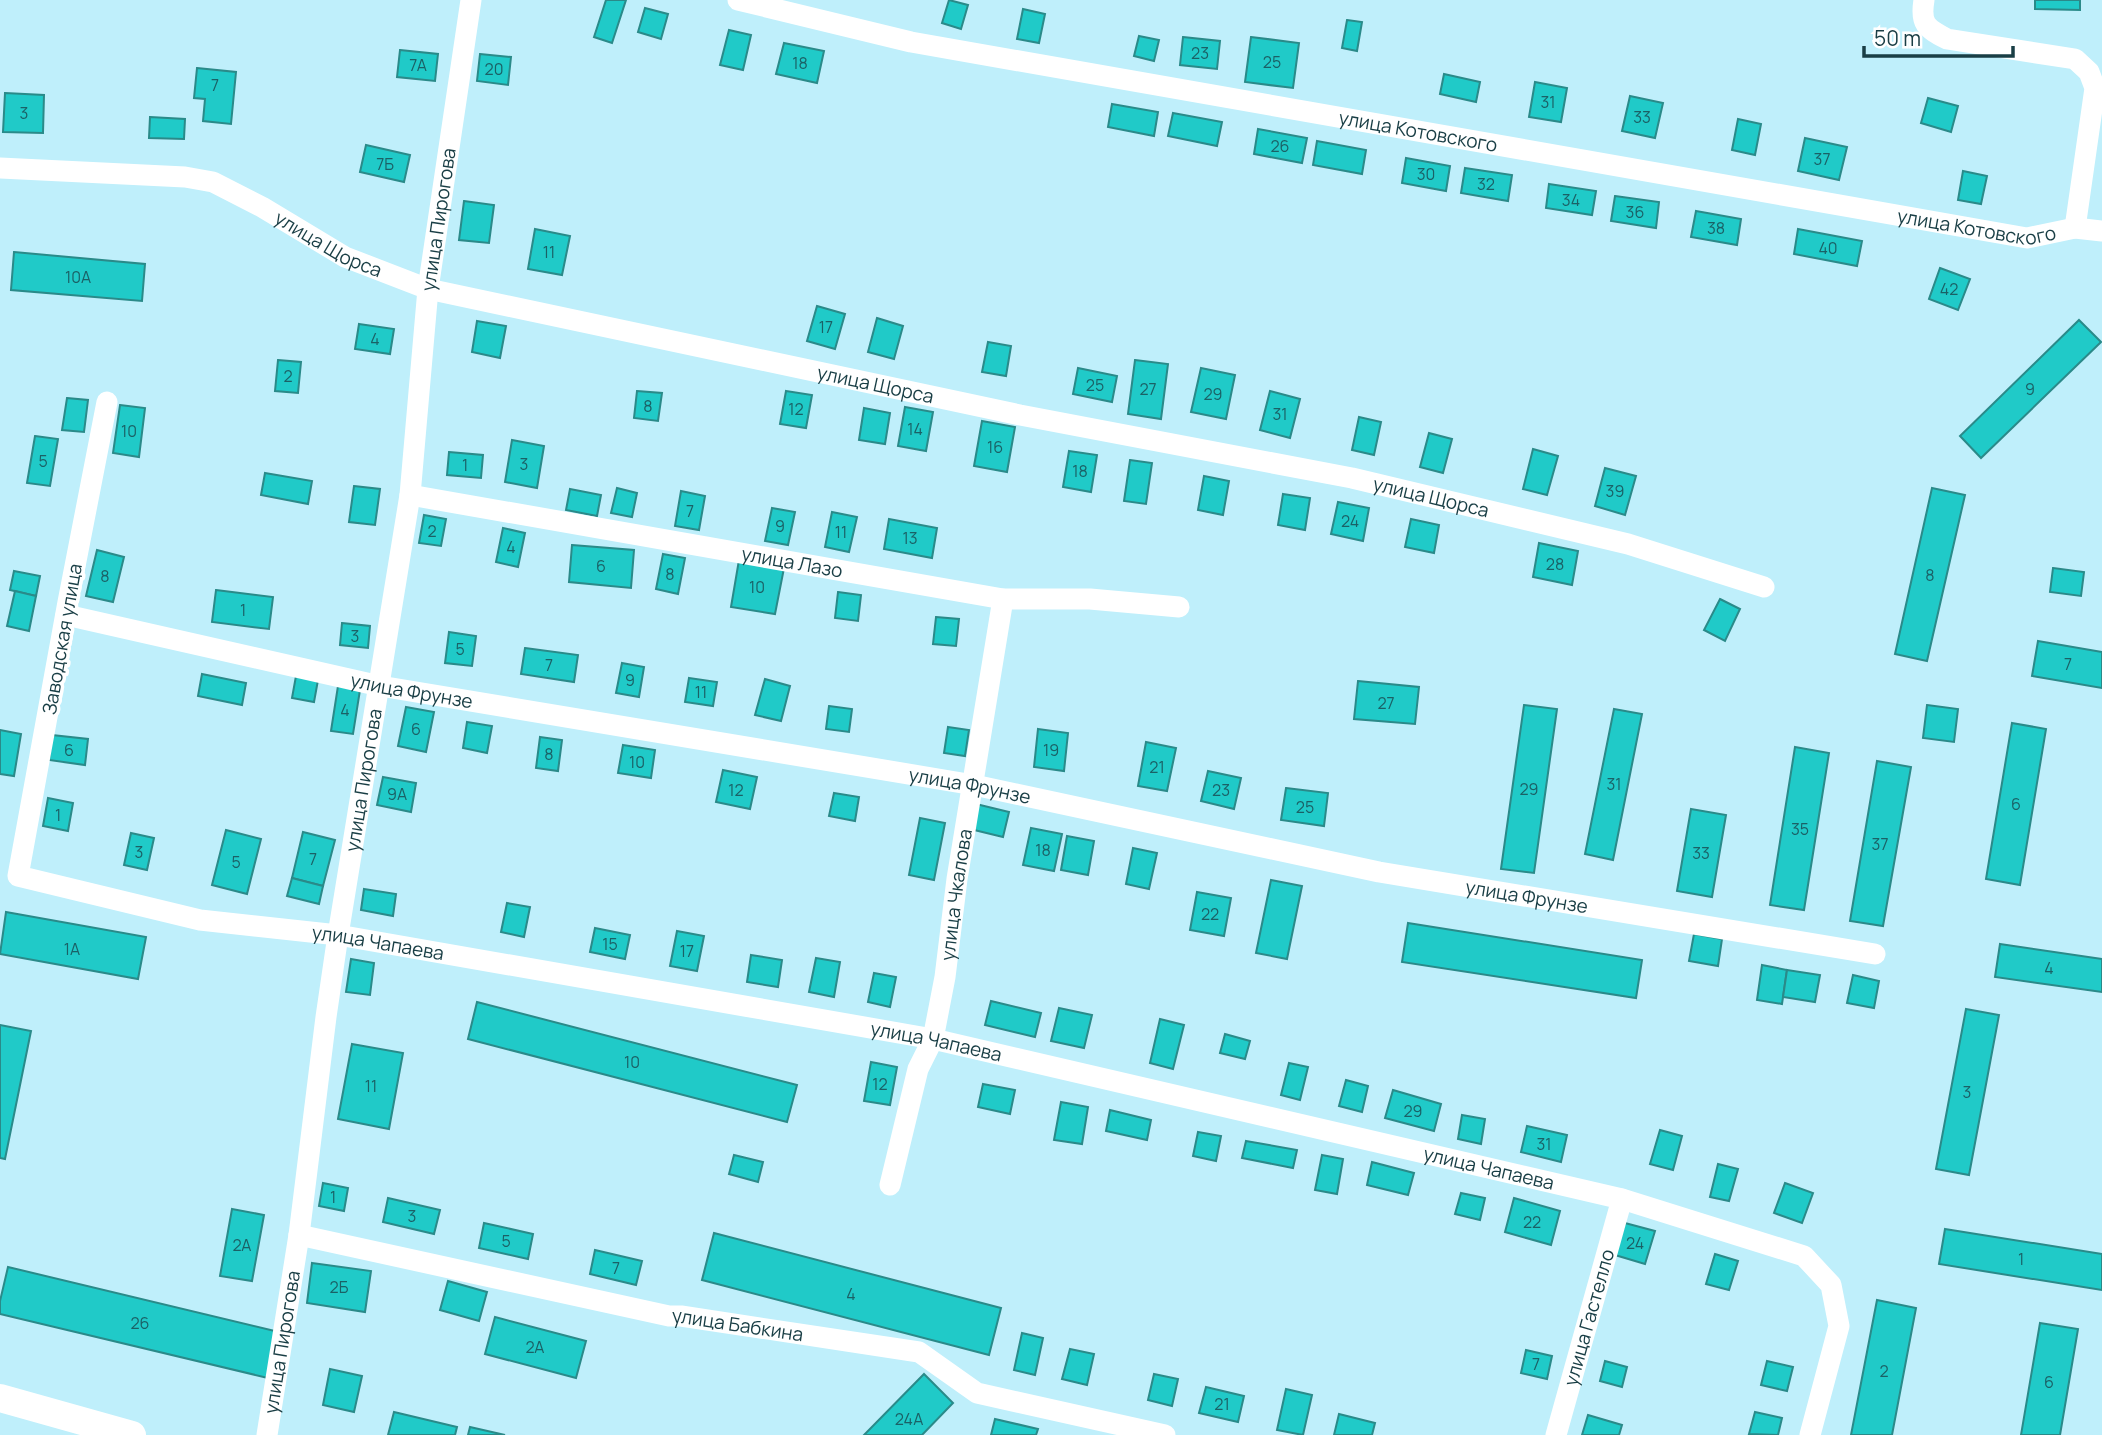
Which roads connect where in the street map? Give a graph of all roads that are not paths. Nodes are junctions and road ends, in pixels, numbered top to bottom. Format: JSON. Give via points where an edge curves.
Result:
{"nodes":[{"id":1,"x":471,"y":0,"type":"edge"},
{"id":2,"x":738,"y":0,"type":"edge"},
{"id":3,"x":1924,"y":0,"type":"edge"},
{"id":4,"x":0,"y":168,"type":"edge"},
{"id":5,"x":2075,"y":228,"type":"junction"},
{"id":6,"x":2102,"y":231,"type":"edge"},
{"id":7,"x":428,"y":289,"type":"junction"},
{"id":8,"x":107,"y":402,"type":"dead end"},
{"id":9,"x":410,"y":495,"type":"junction"},
{"id":10,"x":1764,"y":587,"type":"dead end"},
{"id":11,"x":1003,"y":599,"type":"junction"},
{"id":12,"x":1179,"y":607,"type":"dead end"},
{"id":13,"x":66,"y":614,"type":"junction"},
{"id":14,"x":380,"y":686,"type":"junction"},
{"id":15,"x":974,"y":785,"type":"junction"},
{"id":16,"x":18,"y":876,"type":"joint"},
{"id":17,"x":338,"y":935,"type":"junction"},
{"id":18,"x":1875,"y":954,"type":"dead end"},
{"id":19,"x":933,"y":1039,"type":"junction"},
{"id":20,"x":890,"y":1185,"type":"dead end"},
{"id":21,"x":1622,"y":1199,"type":"junction"},
{"id":22,"x":299,"y":1235,"type":"junction"},
{"id":23,"x":0,"y":1398,"type":"edge"},
{"id":24,"x":132,"y":1435,"type":"edge"},
{"id":25,"x":267,"y":1435,"type":"edge"},
{"id":26,"x":1165,"y":1435,"type":"edge"},
{"id":27,"x":1556,"y":1435,"type":"edge"},
{"id":28,"x":1811,"y":1435,"type":"edge"}],
"edges":[{"from":1,"to":7,"type":"street","name":"улица Пирогова"},
{"from":2,"to":5,"type":"street","name":"улица Котовского","via":[[911,42],[2027,238]]},
{"from":3,"to":5,"type":"street","via":[[1922,15],[1929,30],[1947,39],[2075,59],[2089,72],[2095,88]]},
{"from":4,"to":7,"type":"street","name":"улица Щорса","via":[[213,182],[345,257]]},
{"from":5,"to":6,"type":"street","name":"улица Котовского"},
{"from":7,"to":9,"type":"street","name":"улица Пирогова"},
{"from":7,"to":10,"type":"street","name":"улица Щорса","via":[[1020,415],[1352,478],[1628,544]]},
{"from":8,"to":13,"type":"street","name":"Заводская улица"},
{"from":9,"to":11,"type":"street","name":"улица Лазо"},
{"from":9,"to":14,"type":"street","name":"улица Пирогова"},
{"from":11,"to":12,"type":"street","name":"улица Лазо","via":[[1090,599]]},
{"from":11,"to":15,"type":"street","name":"улица Чкалова"},
{"from":13,"to":14,"type":"street","name":"улица Фрунзе"},
{"from":13,"to":16,"type":"street","name":"Заводская улица"},
{"from":14,"to":15,"type":"street","name":"улица Фрунзе"},
{"from":14,"to":17,"type":"street","name":"улица Пирогова"},
{"from":15,"to":18,"type":"street","name":"улица Фрунзе","via":[[1379,872]]},
{"from":15,"to":19,"type":"street","name":"улица Чкалова"},
{"from":16,"to":17,"type":"street","name":"улица Чапаева","via":[[200,920]]},
{"from":17,"to":19,"type":"street","name":"улица Чапаева"},
{"from":17,"to":22,"type":"street","name":"улица Пирогова"},
{"from":19,"to":20,"type":"street","name":"улица Чкалова","via":[[918,1069]]},
{"from":19,"to":21,"type":"street","name":"улица Чапаева"},
{"from":21,"to":27,"type":"street","name":"улица Гастелло"},
{"from":21,"to":28,"type":"street","name":"улица Чапаева","via":[[1804,1256],[1831,1285],[1839,1326]]},
{"from":22,"to":25,"type":"street","name":"улица Пирогова"},
{"from":22,"to":26,"type":"street","name":"улица Бабкина","via":[[669,1316],[919,1352],[976,1393]]},
{"from":23,"to":24,"type":"street"}]}
